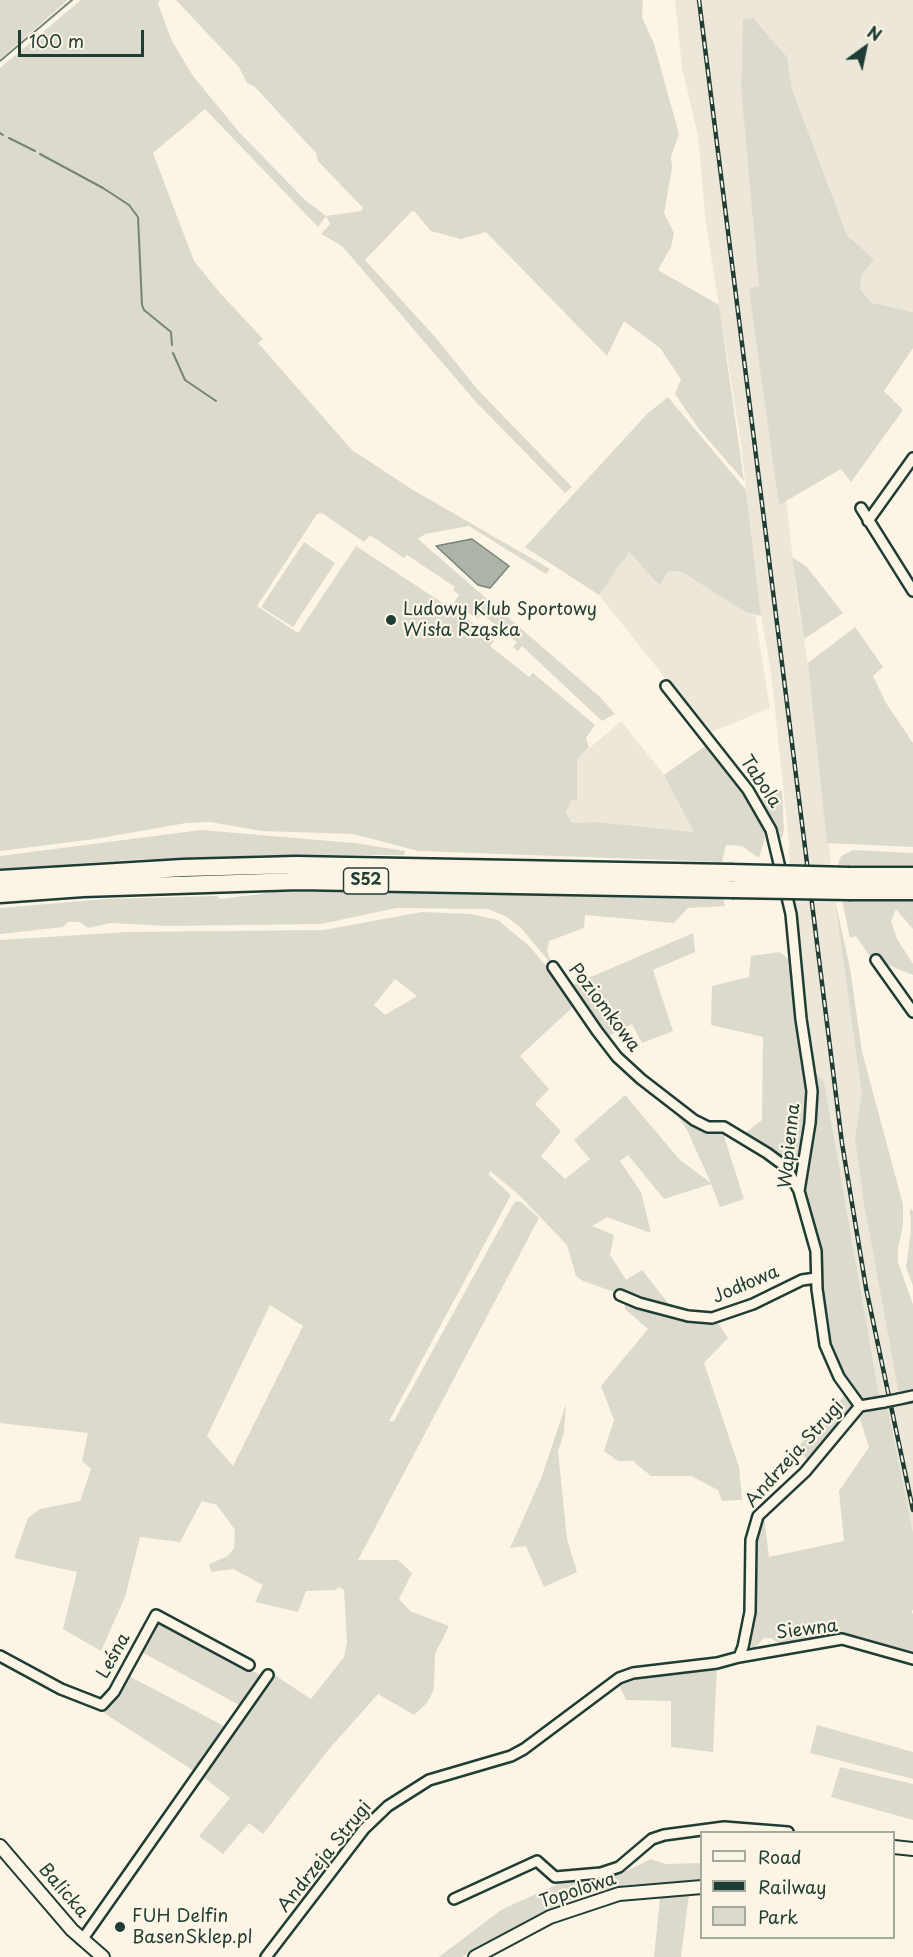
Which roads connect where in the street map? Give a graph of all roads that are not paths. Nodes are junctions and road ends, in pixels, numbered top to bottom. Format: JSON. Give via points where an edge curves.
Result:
{"nodes":[{"id":1,"x":913,"y":458,"type":"edge"},
{"id":2,"x":861,"y":508,"type":"dead end"},
{"id":3,"x":868,"y":521,"type":"junction"},
{"id":4,"x":913,"y":591,"type":"edge"},
{"id":5,"x":666,"y":686,"type":"dead end"},
{"id":6,"x":913,"y":876,"type":"edge"},
{"id":7,"x":0,"y":879,"type":"edge"},
{"id":8,"x":731,"y":881,"type":"junction"},
{"id":9,"x":850,"y":884,"type":"junction"},
{"id":10,"x":913,"y":891,"type":"edge"},
{"id":11,"x":0,"y":894,"type":"edge"},
{"id":12,"x":791,"y":914,"type":"joint"},
{"id":13,"x":876,"y":960,"type":"dead end"},
{"id":14,"x":553,"y":968,"type":"dead end"},
{"id":15,"x":913,"y":1012,"type":"edge"},
{"id":16,"x":802,"y":1162,"type":"junction"},
{"id":17,"x":786,"y":1167,"type":"junction"},
{"id":18,"x":799,"y":1191,"type":"junction"},
{"id":19,"x":816,"y":1278,"type":"junction"},
{"id":20,"x":620,"y":1295,"type":"dead end"},
{"id":21,"x":913,"y":1396,"type":"edge"},
{"id":22,"x":860,"y":1406,"type":"junction"},
{"id":23,"x":0,"y":1656,"type":"edge"},
{"id":24,"x":739,"y":1657,"type":"junction"},
{"id":25,"x":913,"y":1659,"type":"edge"},
{"id":26,"x":249,"y":1665,"type":"dead end"},
{"id":27,"x":268,"y":1675,"type":"dead end"},
{"id":28,"x":767,"y":1831,"type":"edge"},
{"id":29,"x":0,"y":1845,"type":"edge"},
{"id":30,"x":895,"y":1847,"type":"edge"},
{"id":31,"x":913,"y":1849,"type":"edge"},
{"id":32,"x":700,"y":1887,"type":"edge"},
{"id":33,"x":454,"y":1899,"type":"dead end"},
{"id":34,"x":82,"y":1940,"type":"junction"},
{"id":35,"x":103,"y":1957,"type":"edge"},
{"id":36,"x":266,"y":1957,"type":"edge"},
{"id":37,"x":475,"y":1957,"type":"edge"}],
"edges":[{"from":1,"to":3,"type":"street"},
{"from":2,"to":3,"type":"street"},
{"from":3,"to":4,"type":"street"},
{"from":5,"to":12,"type":"street","name":"Tabola","via":[[762,809],[771,830]]},
{"from":6,"to":9,"type":"highway","number":"S52"},
{"from":7,"to":8,"type":"highway","number":"S52","via":[[296,865]]},
{"from":8,"to":9,"type":"highway","number":"S52","bridge":true},
{"from":8,"to":11,"type":"highway","number":"S52","via":[[299,881]]},
{"from":9,"to":10,"type":"highway","number":"S52"},
{"from":12,"to":16,"type":"street","name":"Wapienna","via":[[812,1091]]},
{"from":13,"to":15,"type":"street"},
{"from":14,"to":17,"type":"street","name":"Poziomkowa","via":[[617,1057],[641,1079],[694,1120],[708,1127],[724,1127]]},
{"from":16,"to":17,"type":"street"},
{"from":16,"to":18,"type":"street","name":"Wapienna"},
{"from":17,"to":18,"type":"street","name":"Poziomkowa"},
{"from":18,"to":19,"type":"street","name":"Wapienna","via":[[816,1251]]},
{"from":19,"to":20,"type":"street","name":"Jodłowa","via":[[802,1280],[753,1304],[712,1318],[688,1316]]},
{"from":19,"to":22,"type":"street","name":"Wapienna","via":[[825,1345],[839,1377]]},
{"from":21,"to":22,"type":"street","bridge":true},
{"from":22,"to":24,"type":"street","name":"Andrzeja Strugi","via":[[805,1472],[758,1516],[751,1540],[750,1612]]},
{"from":23,"to":26,"type":"street","name":"Leśna","via":[[61,1689],[102,1705],[114,1692],[156,1615]]},
{"from":24,"to":25,"type":"street","name":"Siewna","via":[[842,1639]]},
{"from":24,"to":36,"type":"street","name":"Andrzeja Strugi","via":[[717,1664],[619,1678],[511,1756],[429,1780],[410,1790],[364,1829]]},
{"from":27,"to":34,"type":"street"},
{"from":28,"to":33,"type":"street","via":[[724,1827],[664,1835],[652,1839],[619,1867],[601,1873],[555,1877],[537,1862]]},
{"from":29,"to":34,"type":"street","name":"Balicka"},
{"from":30,"to":31,"type":"street"},
{"from":32,"to":37,"type":"street","name":"Topolowa","via":[[612,1896],[550,1917]]},
{"from":34,"to":35,"type":"street","name":"Balicka"}]}
